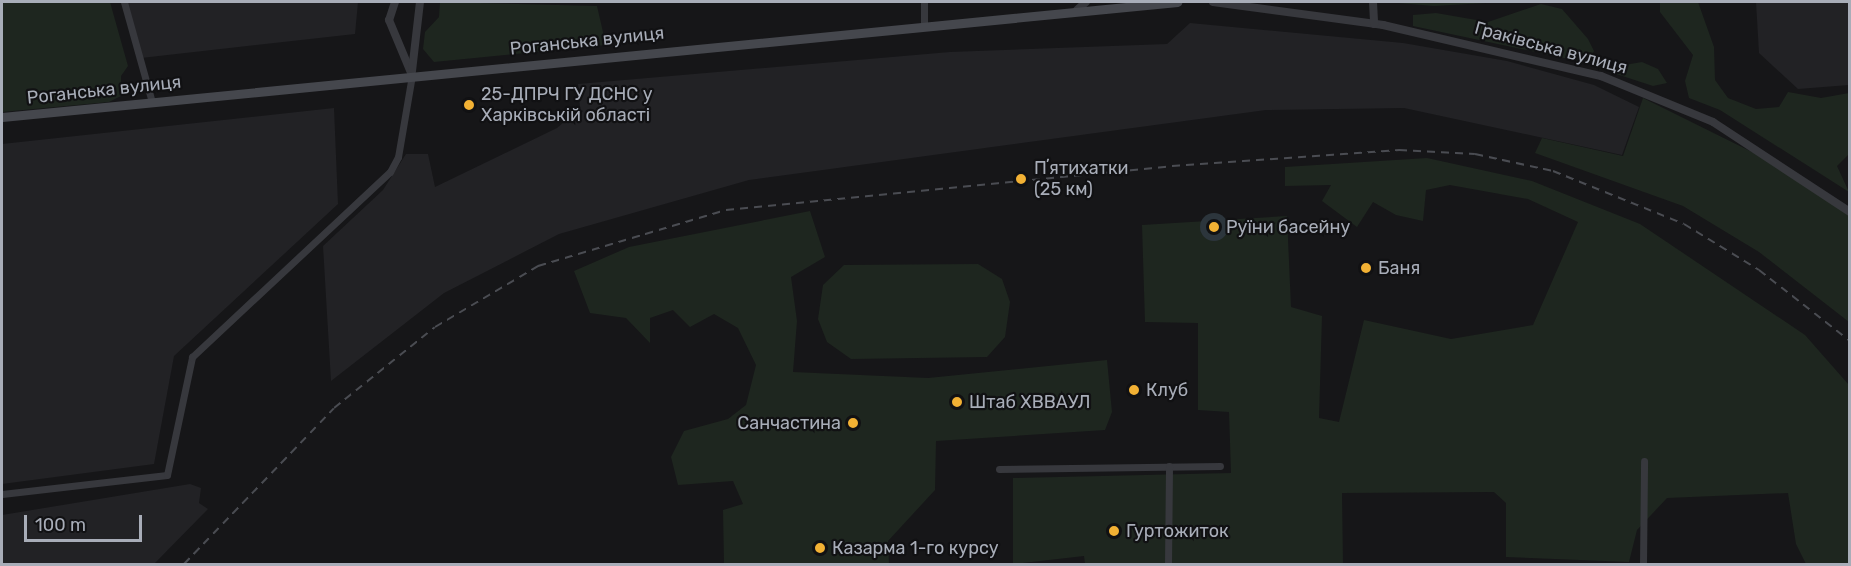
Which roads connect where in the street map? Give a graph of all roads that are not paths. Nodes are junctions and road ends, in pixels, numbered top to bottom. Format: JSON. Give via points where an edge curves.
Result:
{"nodes":[{"id":1,"x":124,"y":2,"type":"edge"},
{"id":2,"x":395,"y":2,"type":"edge"},
{"id":3,"x":411,"y":2,"type":"edge"},
{"id":4,"x":924,"y":2,"type":"edge"},
{"id":5,"x":1086,"y":2,"type":"edge"},
{"id":6,"x":1177,"y":2,"type":"edge"},
{"id":7,"x":1213,"y":2,"type":"edge"},
{"id":8,"x":1373,"y":2,"type":"edge"},
{"id":9,"x":420,"y":4,"type":"edge"},
{"id":10,"x":1077,"y":10,"type":"junction"},
{"id":11,"x":924,"y":24,"type":"junction"},
{"id":12,"x":1374,"y":24,"type":"junction"},
{"id":13,"x":412,"y":75,"type":"junction"},
{"id":14,"x":152,"y":102,"type":"junction"},
{"id":15,"x":2,"y":117,"type":"edge"},
{"id":16,"x":1848,"y":208,"type":"edge"},
{"id":17,"x":1644,"y":461,"type":"dead end"},
{"id":18,"x":1168,"y":466,"type":"junction"},
{"id":19,"x":1220,"y":466,"type":"dead end"},
{"id":20,"x":999,"y":469,"type":"dead end"},
{"id":21,"x":2,"y":494,"type":"edge"},
{"id":22,"x":1168,"y":564,"type":"edge"},
{"id":23,"x":1643,"y":564,"type":"edge"}],
"edges":[{"from":1,"to":14,"type":"street"},
{"from":2,"to":13,"type":"street","via":[[389,20]]},
{"from":3,"to":9,"type":"street"},
{"from":4,"to":11,"type":"street"},
{"from":5,"to":10,"type":"street"},
{"from":6,"to":10,"type":"main road","name":"Роганська вулиця"},
{"from":7,"to":12,"type":"street","name":"Граківська вулиця"},
{"from":8,"to":12,"type":"street"},
{"from":9,"to":13,"type":"street"},
{"from":10,"to":11,"type":"main road","name":"Роганська вулиця"},
{"from":11,"to":13,"type":"main road","name":"Роганська вулиця"},
{"from":12,"to":16,"type":"street","name":"Граківська вулиця","via":[[1566,65],[1642,91],[1713,122]]},
{"from":13,"to":14,"type":"main road","name":"Роганська вулиця"},
{"from":13,"to":21,"type":"street","via":[[398,157],[390,172],[192,357],[167,475]]},
{"from":14,"to":15,"type":"main road","name":"Роганська вулиця"},
{"from":17,"to":23,"type":"street"},
{"from":18,"to":19,"type":"street"},
{"from":18,"to":20,"type":"street"},
{"from":18,"to":22,"type":"street"}]}
